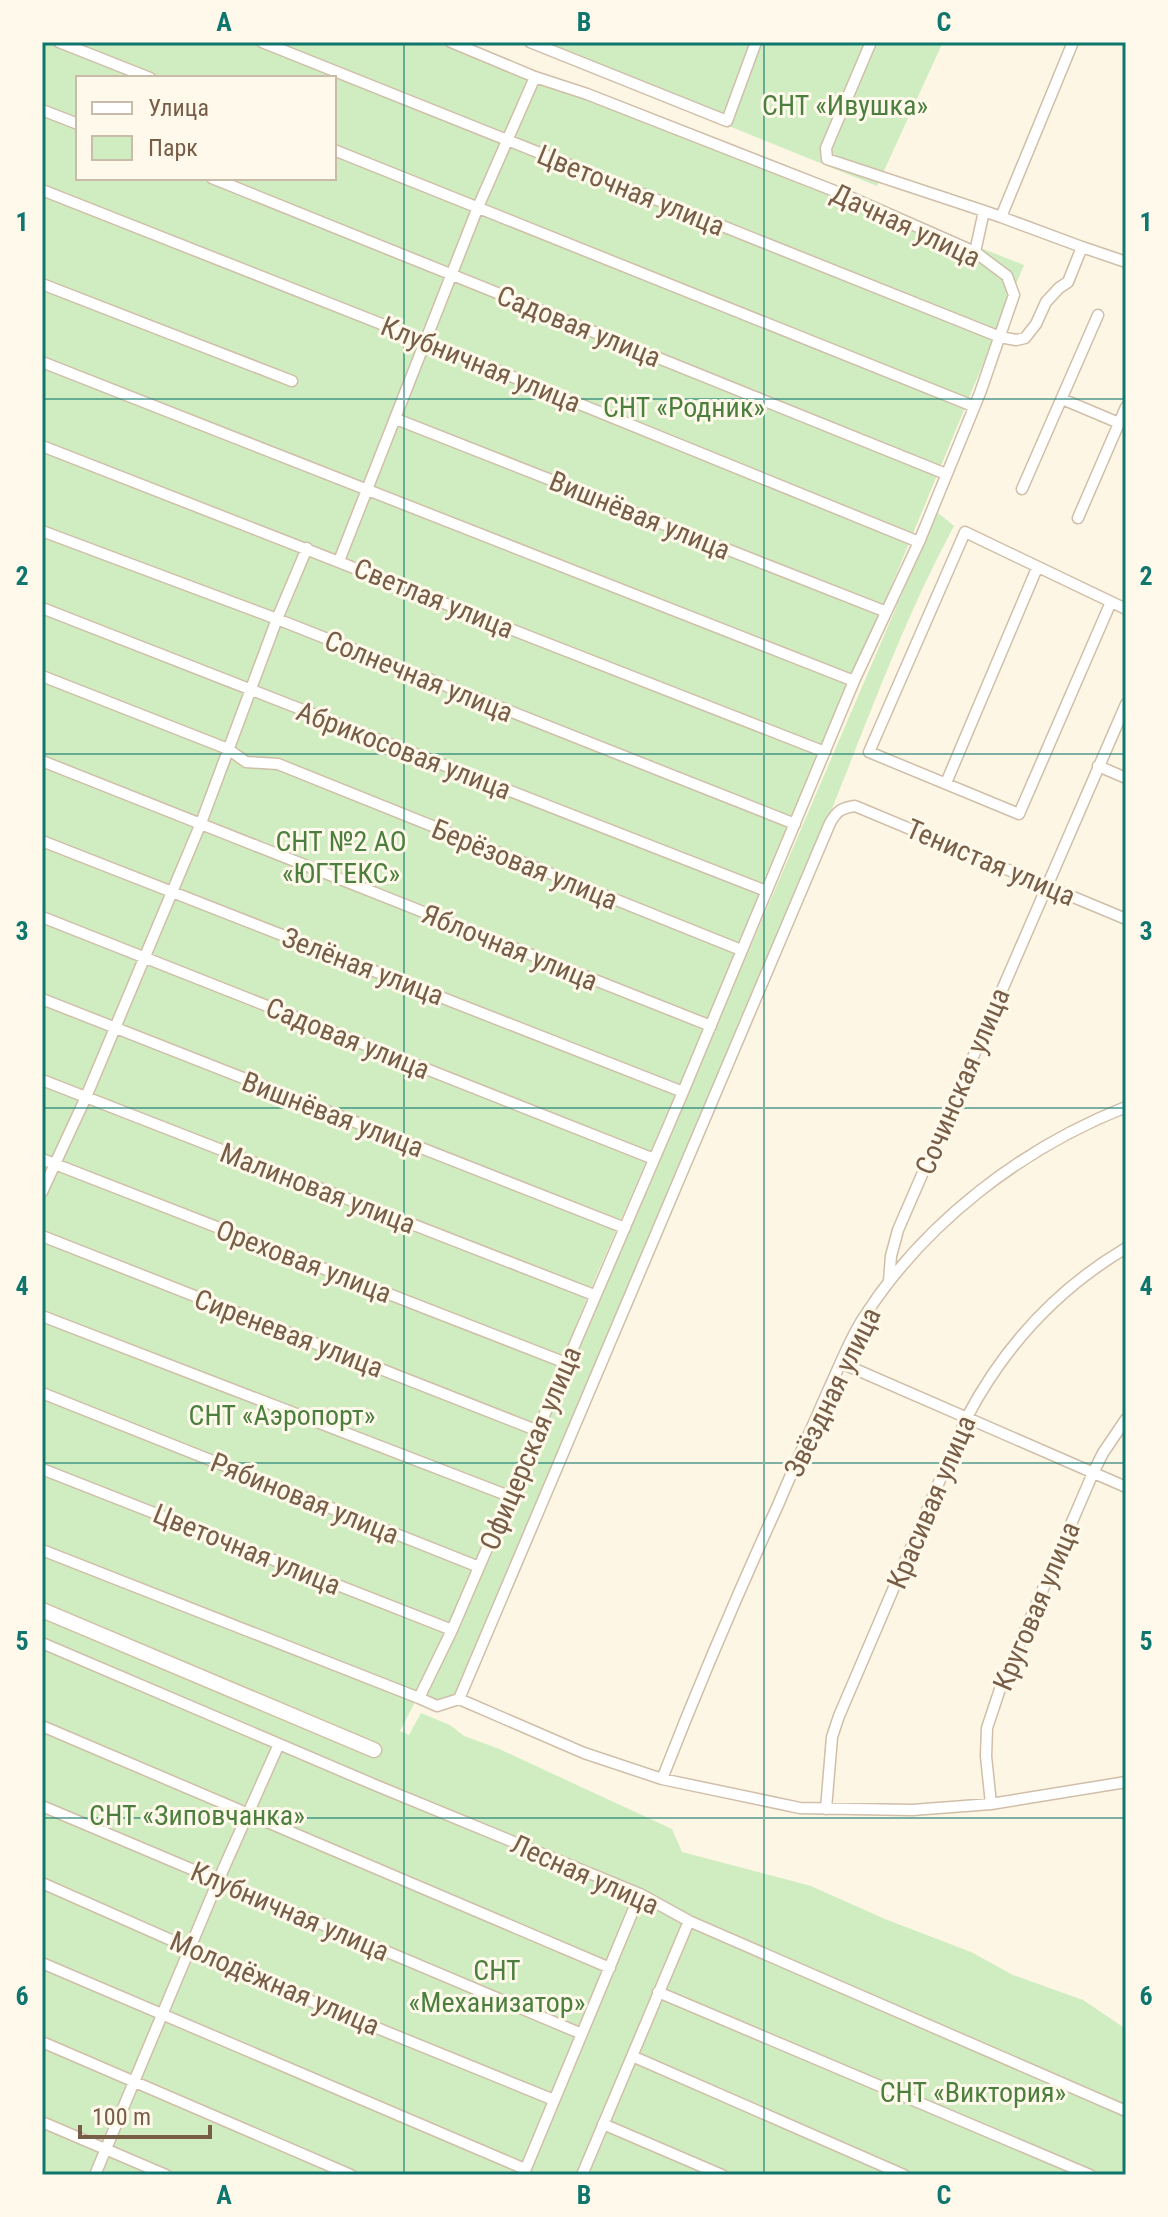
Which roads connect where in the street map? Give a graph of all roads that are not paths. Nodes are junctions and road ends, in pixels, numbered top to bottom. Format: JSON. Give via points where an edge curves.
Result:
{"nodes":[{"id":1,"x":59,"y":42,"type":"edge"},
{"id":2,"x":262,"y":42,"type":"edge"},
{"id":3,"x":451,"y":42,"type":"edge"},
{"id":4,"x":530,"y":42,"type":"edge"},
{"id":5,"x":756,"y":42,"type":"edge"},
{"id":6,"x":871,"y":42,"type":"edge"},
{"id":7,"x":1073,"y":42,"type":"edge"},
{"id":8,"x":145,"y":76,"type":"edge"},
{"id":9,"x":535,"y":77,"type":"junction"},
{"id":10,"x":42,"y":110,"type":"edge"},
{"id":11,"x":76,"y":123,"type":"edge"},
{"id":12,"x":507,"y":141,"type":"junction"},
{"id":13,"x":336,"y":151,"type":"edge"},
{"id":14,"x":217,"y":180,"type":"edge"},
{"id":15,"x":42,"y":190,"type":"edge"},
{"id":16,"x":478,"y":207,"type":"junction"},
{"id":17,"x":984,"y":211,"type":"junction"},
{"id":18,"x":1001,"y":217,"type":"junction"},
{"id":19,"x":1082,"y":247,"type":"junction"},
{"id":20,"x":975,"y":252,"type":"junction"},
{"id":21,"x":1126,"y":262,"type":"edge"},
{"id":22,"x":452,"y":274,"type":"junction"},
{"id":23,"x":42,"y":284,"type":"edge"},
{"id":24,"x":1098,"y":315,"type":"dead end"},
{"id":25,"x":1000,"y":337,"type":"junction"},
{"id":26,"x":427,"y":342,"type":"junction"},
{"id":27,"x":42,"y":362,"type":"edge"},
{"id":28,"x":292,"y":381,"type":"dead end"},
{"id":29,"x":1062,"y":399,"type":"junction"},
{"id":30,"x":973,"y":406,"type":"junction"},
{"id":31,"x":1126,"y":407,"type":"edge"},
{"id":32,"x":396,"y":419,"type":"junction"},
{"id":33,"x":1119,"y":423,"type":"junction"},
{"id":34,"x":42,"y":446,"type":"edge"},
{"id":35,"x":946,"y":474,"type":"junction"},
{"id":36,"x":1022,"y":489,"type":"dead end"},
{"id":37,"x":368,"y":492,"type":"junction"},
{"id":38,"x":1078,"y":518,"type":"dead end"},
{"id":39,"x":42,"y":531,"type":"edge"},
{"id":40,"x":919,"y":542,"type":"junction"},
{"id":41,"x":307,"y":548,"type":"junction"},
{"id":42,"x":339,"y":561,"type":"junction"},
{"id":43,"x":1037,"y":568,"type":"junction"},
{"id":44,"x":1111,"y":602,"type":"junction"},
{"id":45,"x":42,"y":608,"type":"edge"},
{"id":46,"x":1126,"y":609,"type":"edge"},
{"id":47,"x":884,"y":611,"type":"junction"},
{"id":48,"x":277,"y":619,"type":"junction"},
{"id":49,"x":42,"y":676,"type":"edge"},
{"id":50,"x":854,"y":681,"type":"junction"},
{"id":51,"x":251,"y":690,"type":"junction"},
{"id":52,"x":1126,"y":704,"type":"edge"},
{"id":53,"x":228,"y":749,"type":"junction"},
{"id":54,"x":825,"y":752,"type":"junction"},
{"id":55,"x":42,"y":761,"type":"edge"},
{"id":56,"x":1098,"y":766,"type":"junction"},
{"id":57,"x":1126,"y":778,"type":"edge"},
{"id":58,"x":946,"y":783,"type":"junction"},
{"id":59,"x":201,"y":823,"type":"junction"},
{"id":60,"x":795,"y":824,"type":"junction"},
{"id":61,"x":42,"y":841,"type":"edge"},
{"id":62,"x":1047,"y":885,"type":"junction"},
{"id":63,"x":171,"y":891,"type":"junction"},
{"id":64,"x":766,"y":891,"type":"junction"},
{"id":65,"x":42,"y":917,"type":"edge"},
{"id":66,"x":1126,"y":919,"type":"edge"},
{"id":67,"x":741,"y":950,"type":"junction"},
{"id":68,"x":145,"y":957,"type":"junction"},
{"id":69,"x":42,"y":999,"type":"edge"},
{"id":70,"x":711,"y":1026,"type":"junction"},
{"id":71,"x":115,"y":1028,"type":"junction"},
{"id":72,"x":42,"y":1080,"type":"edge"},
{"id":73,"x":683,"y":1092,"type":"junction"},
{"id":74,"x":86,"y":1097,"type":"junction"},
{"id":75,"x":1126,"y":1107,"type":"edge"},
{"id":76,"x":42,"y":1159,"type":"edge"},
{"id":77,"x":654,"y":1159,"type":"junction"},
{"id":78,"x":54,"y":1164,"type":"junction"},
{"id":79,"x":42,"y":1192,"type":"edge"},
{"id":80,"x":625,"y":1228,"type":"junction"},
{"id":81,"x":42,"y":1236,"type":"edge"},
{"id":82,"x":1126,"y":1248,"type":"edge"},
{"id":83,"x":889,"y":1281,"type":"junction"},
{"id":84,"x":594,"y":1295,"type":"junction"},
{"id":85,"x":42,"y":1316,"type":"edge"},
{"id":86,"x":566,"y":1363,"type":"junction"},
{"id":87,"x":841,"y":1363,"type":"junction"},
{"id":88,"x":42,"y":1393,"type":"edge"},
{"id":89,"x":966,"y":1419,"type":"junction"},
{"id":90,"x":1126,"y":1419,"type":"edge"},
{"id":91,"x":536,"y":1430,"type":"junction"},
{"id":92,"x":42,"y":1469,"type":"edge"},
{"id":93,"x":1093,"y":1473,"type":"junction"},
{"id":94,"x":1126,"y":1487,"type":"edge"},
{"id":95,"x":509,"y":1496,"type":"junction"},
{"id":96,"x":42,"y":1550,"type":"edge"},
{"id":97,"x":479,"y":1567,"type":"junction"},
{"id":98,"x":42,"y":1610,"type":"edge"},
{"id":99,"x":452,"y":1630,"type":"junction"},
{"id":100,"x":42,"y":1643,"type":"edge"},
{"id":101,"x":419,"y":1698,"type":"junction"},
{"id":102,"x":459,"y":1699,"type":"junction"},
{"id":103,"x":42,"y":1726,"type":"edge"},
{"id":104,"x":279,"y":1744,"type":"junction"},
{"id":105,"x":374,"y":1750,"type":"dead end"},
{"id":106,"x":662,"y":1779,"type":"junction"},
{"id":107,"x":1126,"y":1782,"type":"edge"},
{"id":108,"x":991,"y":1804,"type":"junction"},
{"id":109,"x":42,"y":1806,"type":"edge"},
{"id":110,"x":826,"y":1809,"type":"junction"},
{"id":111,"x":248,"y":1815,"type":"junction"},
{"id":112,"x":218,"y":1881,"type":"junction"},
{"id":113,"x":42,"y":1883,"type":"edge"},
{"id":114,"x":640,"y":1894,"type":"junction"},
{"id":115,"x":689,"y":1921,"type":"junction"},
{"id":116,"x":191,"y":1947,"type":"junction"},
{"id":117,"x":42,"y":1963,"type":"edge"},
{"id":118,"x":610,"y":1968,"type":"junction"},
{"id":119,"x":658,"y":1992,"type":"junction"},
{"id":120,"x":162,"y":2015,"type":"junction"},
{"id":121,"x":582,"y":2034,"type":"junction"},
{"id":122,"x":42,"y":2042,"type":"edge"},
{"id":123,"x":632,"y":2056,"type":"junction"},
{"id":124,"x":134,"y":2081,"type":"junction"},
{"id":125,"x":554,"y":2100,"type":"junction"},
{"id":126,"x":1126,"y":2111,"type":"edge"},
{"id":127,"x":42,"y":2122,"type":"edge"},
{"id":128,"x":603,"y":2124,"type":"junction"},
{"id":129,"x":106,"y":2149,"type":"junction"},
{"id":130,"x":524,"y":2172,"type":"edge"},
{"id":131,"x":95,"y":2175,"type":"edge"},
{"id":132,"x":166,"y":2175,"type":"edge"},
{"id":133,"x":351,"y":2175,"type":"edge"},
{"id":134,"x":582,"y":2175,"type":"edge"},
{"id":135,"x":722,"y":2175,"type":"edge"},
{"id":136,"x":904,"y":2175,"type":"edge"},
{"id":137,"x":1090,"y":2175,"type":"edge"}],
"edges":[{"from":1,"to":8,"type":"street"},
{"from":2,"to":12,"type":"street","name":"Цветочная улица"},
{"from":3,"to":9,"type":"street","name":"Дачная улица"},
{"from":4,"to":5,"type":"street","via":[[727,121]]},
{"from":6,"to":17,"type":"street","via":[[826,148],[827,159]]},
{"from":7,"to":18,"type":"street"},
{"from":9,"to":12,"type":"street"},
{"from":9,"to":20,"type":"street","name":"Дачная улица","via":[[836,191]]},
{"from":10,"to":11,"type":"street"},
{"from":12,"to":16,"type":"street"},
{"from":12,"to":25,"type":"street","name":"Цветочная улица"},
{"from":13,"to":16,"type":"street"},
{"from":14,"to":22,"type":"street","name":"Садовая улица"},
{"from":15,"to":26,"type":"street","name":"Клубничная улица"},
{"from":16,"to":22,"type":"street"},
{"from":16,"to":30,"type":"street"},
{"from":17,"to":18,"type":"street"},
{"from":17,"to":20,"type":"street"},
{"from":18,"to":19,"type":"street"},
{"from":19,"to":21,"type":"street"},
{"from":19,"to":25,"type":"street","via":[[1068,282],[1046,302],[1025,338]]},
{"from":20,"to":25,"type":"street","name":"Дачная улица","via":[[1007,276],[1014,295]]},
{"from":22,"to":26,"type":"street"},
{"from":22,"to":35,"type":"street","name":"Садовая улица"},
{"from":23,"to":28,"type":"street"},
{"from":24,"to":29,"type":"street"},
{"from":25,"to":30,"type":"street","name":"Дачная улица"},
{"from":26,"to":32,"type":"street"},
{"from":26,"to":40,"type":"street","name":"Клубничная улица"},
{"from":27,"to":37,"type":"street"},
{"from":29,"to":33,"type":"street"},
{"from":29,"to":36,"type":"street"},
{"from":30,"to":35,"type":"street","name":"Дачная улица"},
{"from":31,"to":33,"type":"street"},
{"from":32,"to":37,"type":"street"},
{"from":32,"to":47,"type":"street","name":"Вишнёвая улица"},
{"from":33,"to":38,"type":"street"},
{"from":34,"to":41,"type":"street","name":"Светлая улица"},
{"from":35,"to":40,"type":"street","name":"Дачная улица"},
{"from":37,"to":42,"type":"street"},
{"from":37,"to":50,"type":"street"},
{"from":39,"to":48,"type":"street","name":"Солнечная улица"},
{"from":40,"to":47,"type":"street","name":"Дачная улица"},
{"from":41,"to":42,"type":"street","name":"Светлая улица"},
{"from":41,"to":48,"type":"street"},
{"from":42,"to":54,"type":"street","name":"Светлая улица"},
{"from":43,"to":44,"type":"street"},
{"from":43,"to":58,"type":"street"},
{"from":43,"to":58,"type":"street","via":[[965,532],[869,752]]},
{"from":44,"to":46,"type":"street"},
{"from":44,"to":58,"type":"street","via":[[1019,814]]},
{"from":45,"to":51,"type":"street","name":"Абрикосовая улица"},
{"from":47,"to":50,"type":"street","name":"Дачная улица"},
{"from":48,"to":51,"type":"street"},
{"from":48,"to":60,"type":"street","name":"Солнечная улица"},
{"from":49,"to":53,"type":"street","name":"Берёзовая улица"},
{"from":50,"to":54,"type":"street","name":"Дачная улица"},
{"from":51,"to":53,"type":"street"},
{"from":51,"to":64,"type":"street","name":"Абрикосовая улица"},
{"from":52,"to":56,"type":"street","name":"Сочинская улица"},
{"from":53,"to":59,"type":"street"},
{"from":53,"to":67,"type":"street","name":"Берёзовая улица","via":[[246,762],[278,764]]},
{"from":54,"to":60,"type":"street","name":"Офицерская улица"},
{"from":55,"to":59,"type":"street","name":"Яблочная улица"},
{"from":56,"to":57,"type":"street"},
{"from":56,"to":62,"type":"street","name":"Сочинская улица"},
{"from":59,"to":63,"type":"street"},
{"from":59,"to":70,"type":"street","name":"Яблочная улица"},
{"from":60,"to":64,"type":"street","name":"Офицерская улица"},
{"from":61,"to":63,"type":"street","name":"Зелёная улица"},
{"from":62,"to":66,"type":"street","name":"Тенистая улица"},
{"from":62,"to":83,"type":"street","name":"Сочинская улица","via":[[898,1230]]},
{"from":62,"to":102,"type":"street","name":"Тенистая улица","via":[[855,806],[843,807],[830,823]]},
{"from":63,"to":68,"type":"street"},
{"from":63,"to":73,"type":"street","name":"Зелёная улица"},
{"from":64,"to":67,"type":"street","name":"Офицерская улица"},
{"from":65,"to":68,"type":"street","name":"Садовая улица"},
{"from":67,"to":70,"type":"street","name":"Офицерская улица"},
{"from":68,"to":71,"type":"street"},
{"from":68,"to":77,"type":"street","name":"Садовая улица"},
{"from":69,"to":71,"type":"street","name":"Вишнёвая улица"},
{"from":70,"to":73,"type":"street","name":"Офицерская улица"},
{"from":71,"to":74,"type":"street"},
{"from":71,"to":80,"type":"street","name":"Вишнёвая улица"},
{"from":72,"to":74,"type":"street","name":"Малиновая улица"},
{"from":73,"to":77,"type":"street","name":"Офицерская улица"},
{"from":74,"to":78,"type":"street"},
{"from":74,"to":84,"type":"street","name":"Малиновая улица"},
{"from":75,"to":83,"type":"street","name":"Звёздная улица","via":[[1039,1149],[1006,1172],[956,1212]]},
{"from":76,"to":78,"type":"street","name":"Ореховая улица"},
{"from":77,"to":80,"type":"street","name":"Офицерская улица"},
{"from":78,"to":79,"type":"street"},
{"from":78,"to":86,"type":"street","name":"Ореховая улица"},
{"from":80,"to":84,"type":"street","name":"Офицерская улица"},
{"from":81,"to":91,"type":"street","name":"Сиреневая улица"},
{"from":82,"to":89,"type":"street","name":"Красивая улица","via":[[1043,1311],[983,1386]]},
{"from":83,"to":87,"type":"street","name":"Звёздная улица"},
{"from":84,"to":86,"type":"street","name":"Офицерская улица"},
{"from":85,"to":95,"type":"street"},
{"from":86,"to":91,"type":"street","name":"Офицерская улица"},
{"from":87,"to":89,"type":"street"},
{"from":87,"to":106,"type":"street","name":"Звёздная улица"},
{"from":88,"to":97,"type":"street","name":"Рябиновая улица"},
{"from":89,"to":93,"type":"street"},
{"from":89,"to":110,"type":"street","name":"Красивая улица","via":[[839,1716],[832,1737]]},
{"from":90,"to":93,"type":"street","name":"Круговая улица"},
{"from":91,"to":95,"type":"street","name":"Офицерская улица"},
{"from":92,"to":99,"type":"street","name":"Цветочная улица"},
{"from":93,"to":94,"type":"street"},
{"from":93,"to":108,"type":"street","name":"Круговая улица","via":[[987,1728]]},
{"from":95,"to":97,"type":"street","name":"Офицерская улица"},
{"from":96,"to":101,"type":"street"},
{"from":97,"to":99,"type":"street","name":"Офицерская улица"},
{"from":98,"to":105,"type":"street"},
{"from":99,"to":101,"type":"street","name":"Офицерская улица"},
{"from":100,"to":104,"type":"street","name":"Лесная улица"},
{"from":101,"to":102,"type":"street","via":[[437,1706]]},
{"from":102,"to":106,"type":"street","via":[[584,1753]]},
{"from":103,"to":111,"type":"street"},
{"from":104,"to":111,"type":"street"},
{"from":104,"to":114,"type":"street","name":"Лесная улица"},
{"from":106,"to":110,"type":"street"},
{"from":107,"to":108,"type":"street"},
{"from":108,"to":110,"type":"street"},
{"from":109,"to":112,"type":"street","name":"Клубничная улица"},
{"from":111,"to":112,"type":"street"},
{"from":111,"to":118,"type":"street"},
{"from":112,"to":116,"type":"street"},
{"from":112,"to":121,"type":"street","name":"Клубничная улица"},
{"from":113,"to":116,"type":"street","name":"Молодёжная улица"},
{"from":114,"to":115,"type":"street","name":"Лесная улица"},
{"from":114,"to":118,"type":"street"},
{"from":115,"to":119,"type":"street"},
{"from":115,"to":126,"type":"street","name":"Лесная улица"},
{"from":116,"to":120,"type":"street"},
{"from":116,"to":125,"type":"street","name":"Молодёжная улица"},
{"from":117,"to":120,"type":"street"},
{"from":118,"to":121,"type":"street"},
{"from":119,"to":123,"type":"street"},
{"from":119,"to":137,"type":"street"},
{"from":120,"to":124,"type":"street"},
{"from":120,"to":130,"type":"street"},
{"from":121,"to":125,"type":"street"},
{"from":122,"to":124,"type":"street"},
{"from":123,"to":128,"type":"street"},
{"from":123,"to":136,"type":"street"},
{"from":124,"to":129,"type":"street"},
{"from":124,"to":133,"type":"street"},
{"from":125,"to":130,"type":"street"},
{"from":127,"to":129,"type":"street"},
{"from":128,"to":134,"type":"street"},
{"from":128,"to":135,"type":"street"},
{"from":129,"to":131,"type":"street"},
{"from":129,"to":132,"type":"street"}]}
